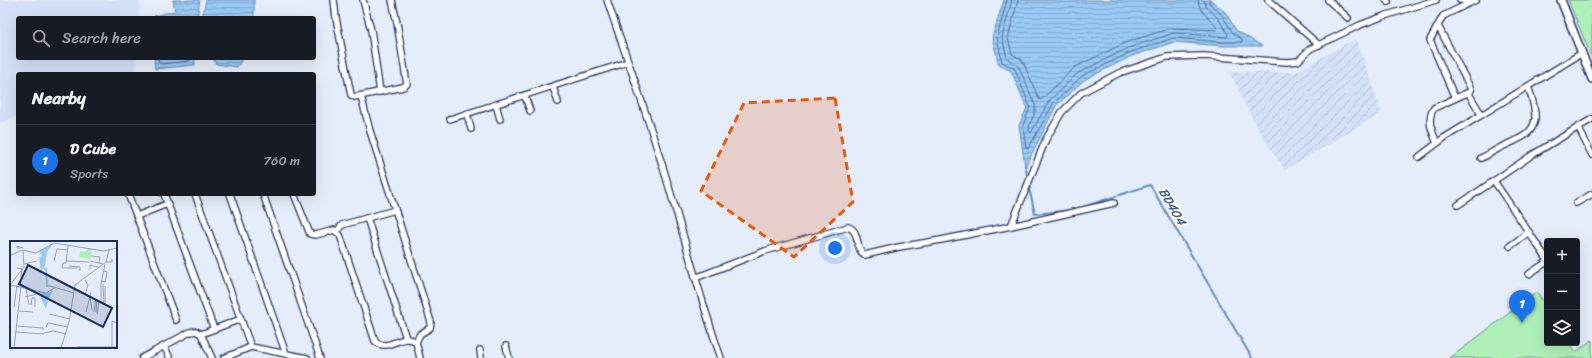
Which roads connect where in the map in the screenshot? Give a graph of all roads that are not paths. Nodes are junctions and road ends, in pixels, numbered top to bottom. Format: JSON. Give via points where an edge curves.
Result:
{"nodes":[{"id":1,"x":334,"y":0,"type":"edge"},
{"id":2,"x":363,"y":0,"type":"edge"},
{"id":3,"x":392,"y":0,"type":"edge"},
{"id":4,"x":607,"y":0,"type":"edge"},
{"id":5,"x":1268,"y":0,"type":"edge"},
{"id":6,"x":1328,"y":0,"type":"edge"},
{"id":7,"x":1436,"y":0,"type":"edge"},
{"id":8,"x":1460,"y":0,"type":"edge"},
{"id":9,"x":1473,"y":0,"type":"edge"},
{"id":10,"x":1561,"y":0,"type":"edge"},
{"id":11,"x":1348,"y":18,"type":"dead end"},
{"id":12,"x":1438,"y":26,"type":"junction"},
{"id":13,"x":1319,"y":45,"type":"junction"},
{"id":14,"x":1582,"y":53,"type":"junction"},
{"id":15,"x":628,"y":62,"type":"junction"},
{"id":16,"x":1592,"y":79,"type":"edge"},
{"id":17,"x":1528,"y":86,"type":"junction"},
{"id":18,"x":553,"y":87,"type":"junction"},
{"id":19,"x":380,"y":92,"type":"junction"},
{"id":20,"x":1469,"y":92,"type":"junction"},
{"id":21,"x":361,"y":96,"type":"junction"},
{"id":22,"x":525,"y":96,"type":"junction"},
{"id":23,"x":1455,"y":98,"type":"junction"},
{"id":24,"x":558,"y":102,"type":"dead end"},
{"id":25,"x":496,"y":105,"type":"junction"},
{"id":26,"x":530,"y":112,"type":"dead end"},
{"id":27,"x":467,"y":114,"type":"junction"},
{"id":28,"x":1481,"y":114,"type":"junction"},
{"id":29,"x":1592,"y":118,"type":"edge"},
{"id":30,"x":450,"y":119,"type":"dead end"},
{"id":31,"x":500,"y":119,"type":"dead end"},
{"id":32,"x":1578,"y":127,"type":"junction"},
{"id":33,"x":471,"y":129,"type":"dead end"},
{"id":34,"x":1437,"y":143,"type":"junction"},
{"id":35,"x":1592,"y":155,"type":"edge"},
{"id":36,"x":1419,"y":157,"type":"dead end"},
{"id":37,"x":1481,"y":158,"type":"dead end"},
{"id":38,"x":1494,"y":181,"type":"junction"},
{"id":39,"x":1592,"y":194,"type":"edge"},
{"id":40,"x":129,"y":196,"type":"edge"},
{"id":41,"x":165,"y":196,"type":"edge"},
{"id":42,"x":196,"y":196,"type":"edge"},
{"id":43,"x":231,"y":196,"type":"edge"},
{"id":44,"x":264,"y":196,"type":"edge"},
{"id":45,"x":295,"y":196,"type":"edge"},
{"id":46,"x":1114,"y":203,"type":"dead end"},
{"id":47,"x":1576,"y":203,"type":"dead end"},
{"id":48,"x":167,"y":204,"type":"junction"},
{"id":49,"x":1458,"y":205,"type":"dead end"},
{"id":50,"x":395,"y":210,"type":"junction"},
{"id":51,"x":137,"y":216,"type":"junction"},
{"id":52,"x":367,"y":218,"type":"junction"},
{"id":53,"x":1011,"y":226,"type":"junction"},
{"id":54,"x":337,"y":231,"type":"junction"},
{"id":55,"x":1529,"y":232,"type":"junction"},
{"id":56,"x":1510,"y":246,"type":"dead end"},
{"id":57,"x":1544,"y":255,"type":"edge"},
{"id":58,"x":1544,"y":262,"type":"edge"},
{"id":59,"x":1529,"y":274,"type":"dead end"},
{"id":60,"x":695,"y":278,"type":"junction"},
{"id":61,"x":241,"y":319,"type":"junction"},
{"id":62,"x":176,"y":320,"type":"dead end"},
{"id":63,"x":214,"y":329,"type":"junction"},
{"id":64,"x":201,"y":334,"type":"junction"},
{"id":65,"x":406,"y":338,"type":"junction"},
{"id":66,"x":416,"y":342,"type":"junction"},
{"id":67,"x":164,"y":346,"type":"junction"},
{"id":68,"x":506,"y":346,"type":"dead end"},
{"id":69,"x":251,"y":347,"type":"junction"},
{"id":70,"x":480,"y":350,"type":"dead end"},
{"id":71,"x":286,"y":354,"type":"junction"},
{"id":72,"x":142,"y":358,"type":"edge"},
{"id":73,"x":170,"y":358,"type":"edge"},
{"id":74,"x":212,"y":358,"type":"edge"},
{"id":75,"x":224,"y":358,"type":"edge"},
{"id":76,"x":308,"y":358,"type":"edge"},
{"id":77,"x":320,"y":358,"type":"edge"},
{"id":78,"x":420,"y":358,"type":"edge"},
{"id":79,"x":482,"y":358,"type":"edge"},
{"id":80,"x":509,"y":358,"type":"edge"},
{"id":81,"x":721,"y":358,"type":"edge"}],
"edges":[{"from":1,"to":21,"type":"street","via":[[351,95],[354,98]]},
{"from":2,"to":19,"type":"street","via":[[371,30]]},
{"from":3,"to":19,"type":"street","via":[[407,84]]},
{"from":4,"to":15,"type":"street"},
{"from":5,"to":13,"type":"street"},
{"from":6,"to":11,"type":"street"},
{"from":7,"to":13,"type":"street","via":[[1360,25]]},
{"from":8,"to":9,"type":"street"},
{"from":9,"to":12,"type":"street","via":[[1443,16]]},
{"from":10,"to":14,"type":"street"},
{"from":12,"to":20,"type":"street","via":[[1470,87]]},
{"from":12,"to":23,"type":"street","via":[[1430,40]]},
{"from":13,"to":53,"type":"street","via":[[1310,49],[1298,61],[1287,62],[1204,56],[1167,57],[1119,73],[1082,93],[1062,112],[1046,139]]},
{"from":14,"to":16,"type":"street"},
{"from":14,"to":17,"type":"street"},
{"from":15,"to":18,"type":"street"},
{"from":15,"to":60,"type":"street"},
{"from":17,"to":28,"type":"street"},
{"from":17,"to":37,"type":"street","via":[[1535,110],[1535,119],[1530,130],[1523,138]]},
{"from":18,"to":22,"type":"street"},
{"from":18,"to":24,"type":"street"},
{"from":19,"to":21,"type":"street"},
{"from":20,"to":23,"type":"street"},
{"from":20,"to":28,"type":"street"},
{"from":21,"to":50,"type":"street"},
{"from":22,"to":25,"type":"street"},
{"from":22,"to":26,"type":"street"},
{"from":23,"to":34,"type":"street","via":[[1432,111],[1429,124]]},
{"from":25,"to":27,"type":"street"},
{"from":25,"to":31,"type":"street"},
{"from":27,"to":30,"type":"street"},
{"from":27,"to":33,"type":"street"},
{"from":28,"to":34,"type":"street"},
{"from":29,"to":32,"type":"street"},
{"from":32,"to":35,"type":"street"},
{"from":32,"to":38,"type":"street"},
{"from":34,"to":36,"type":"street"},
{"from":38,"to":49,"type":"street"},
{"from":38,"to":55,"type":"street"},
{"from":39,"to":47,"type":"street"},
{"from":40,"to":51,"type":"street"},
{"from":41,"to":48,"type":"street"},
{"from":42,"to":61,"type":"street"},
{"from":43,"to":71,"type":"street"},
{"from":44,"to":77,"type":"street"},
{"from":45,"to":54,"type":"street","via":[[310,234]]},
{"from":46,"to":53,"type":"street"},
{"from":48,"to":51,"type":"street"},
{"from":48,"to":63,"type":"street"},
{"from":50,"to":52,"type":"street"},
{"from":50,"to":66,"type":"street","via":[[432,322],[430,328],[420,334]]},
{"from":51,"to":62,"type":"street"},
{"from":52,"to":54,"type":"street","via":[[342,225]]},
{"from":52,"to":65,"type":"street"},
{"from":53,"to":60,"type":"street","via":[[865,255],[858,249],[855,231],[848,227],[765,250]]},
{"from":54,"to":65,"type":"street","via":[[374,341],[383,346]]},
{"from":55,"to":56,"type":"street"},
{"from":55,"to":57,"type":"street"},
{"from":58,"to":59,"type":"street"},
{"from":60,"to":81,"type":"street"},
{"from":61,"to":63,"type":"street"},
{"from":61,"to":69,"type":"street"},
{"from":63,"to":64,"type":"street"},
{"from":64,"to":67,"type":"street","via":[[196,331],[190,332]]},
{"from":64,"to":74,"type":"street"},
{"from":65,"to":66,"type":"street","via":[[412,338]]},
{"from":66,"to":78,"type":"street"},
{"from":67,"to":72,"type":"street"},
{"from":67,"to":73,"type":"street"},
{"from":68,"to":80,"type":"street"},
{"from":69,"to":71,"type":"street"},
{"from":69,"to":75,"type":"street"},
{"from":70,"to":79,"type":"street"},
{"from":71,"to":76,"type":"street"}]}
